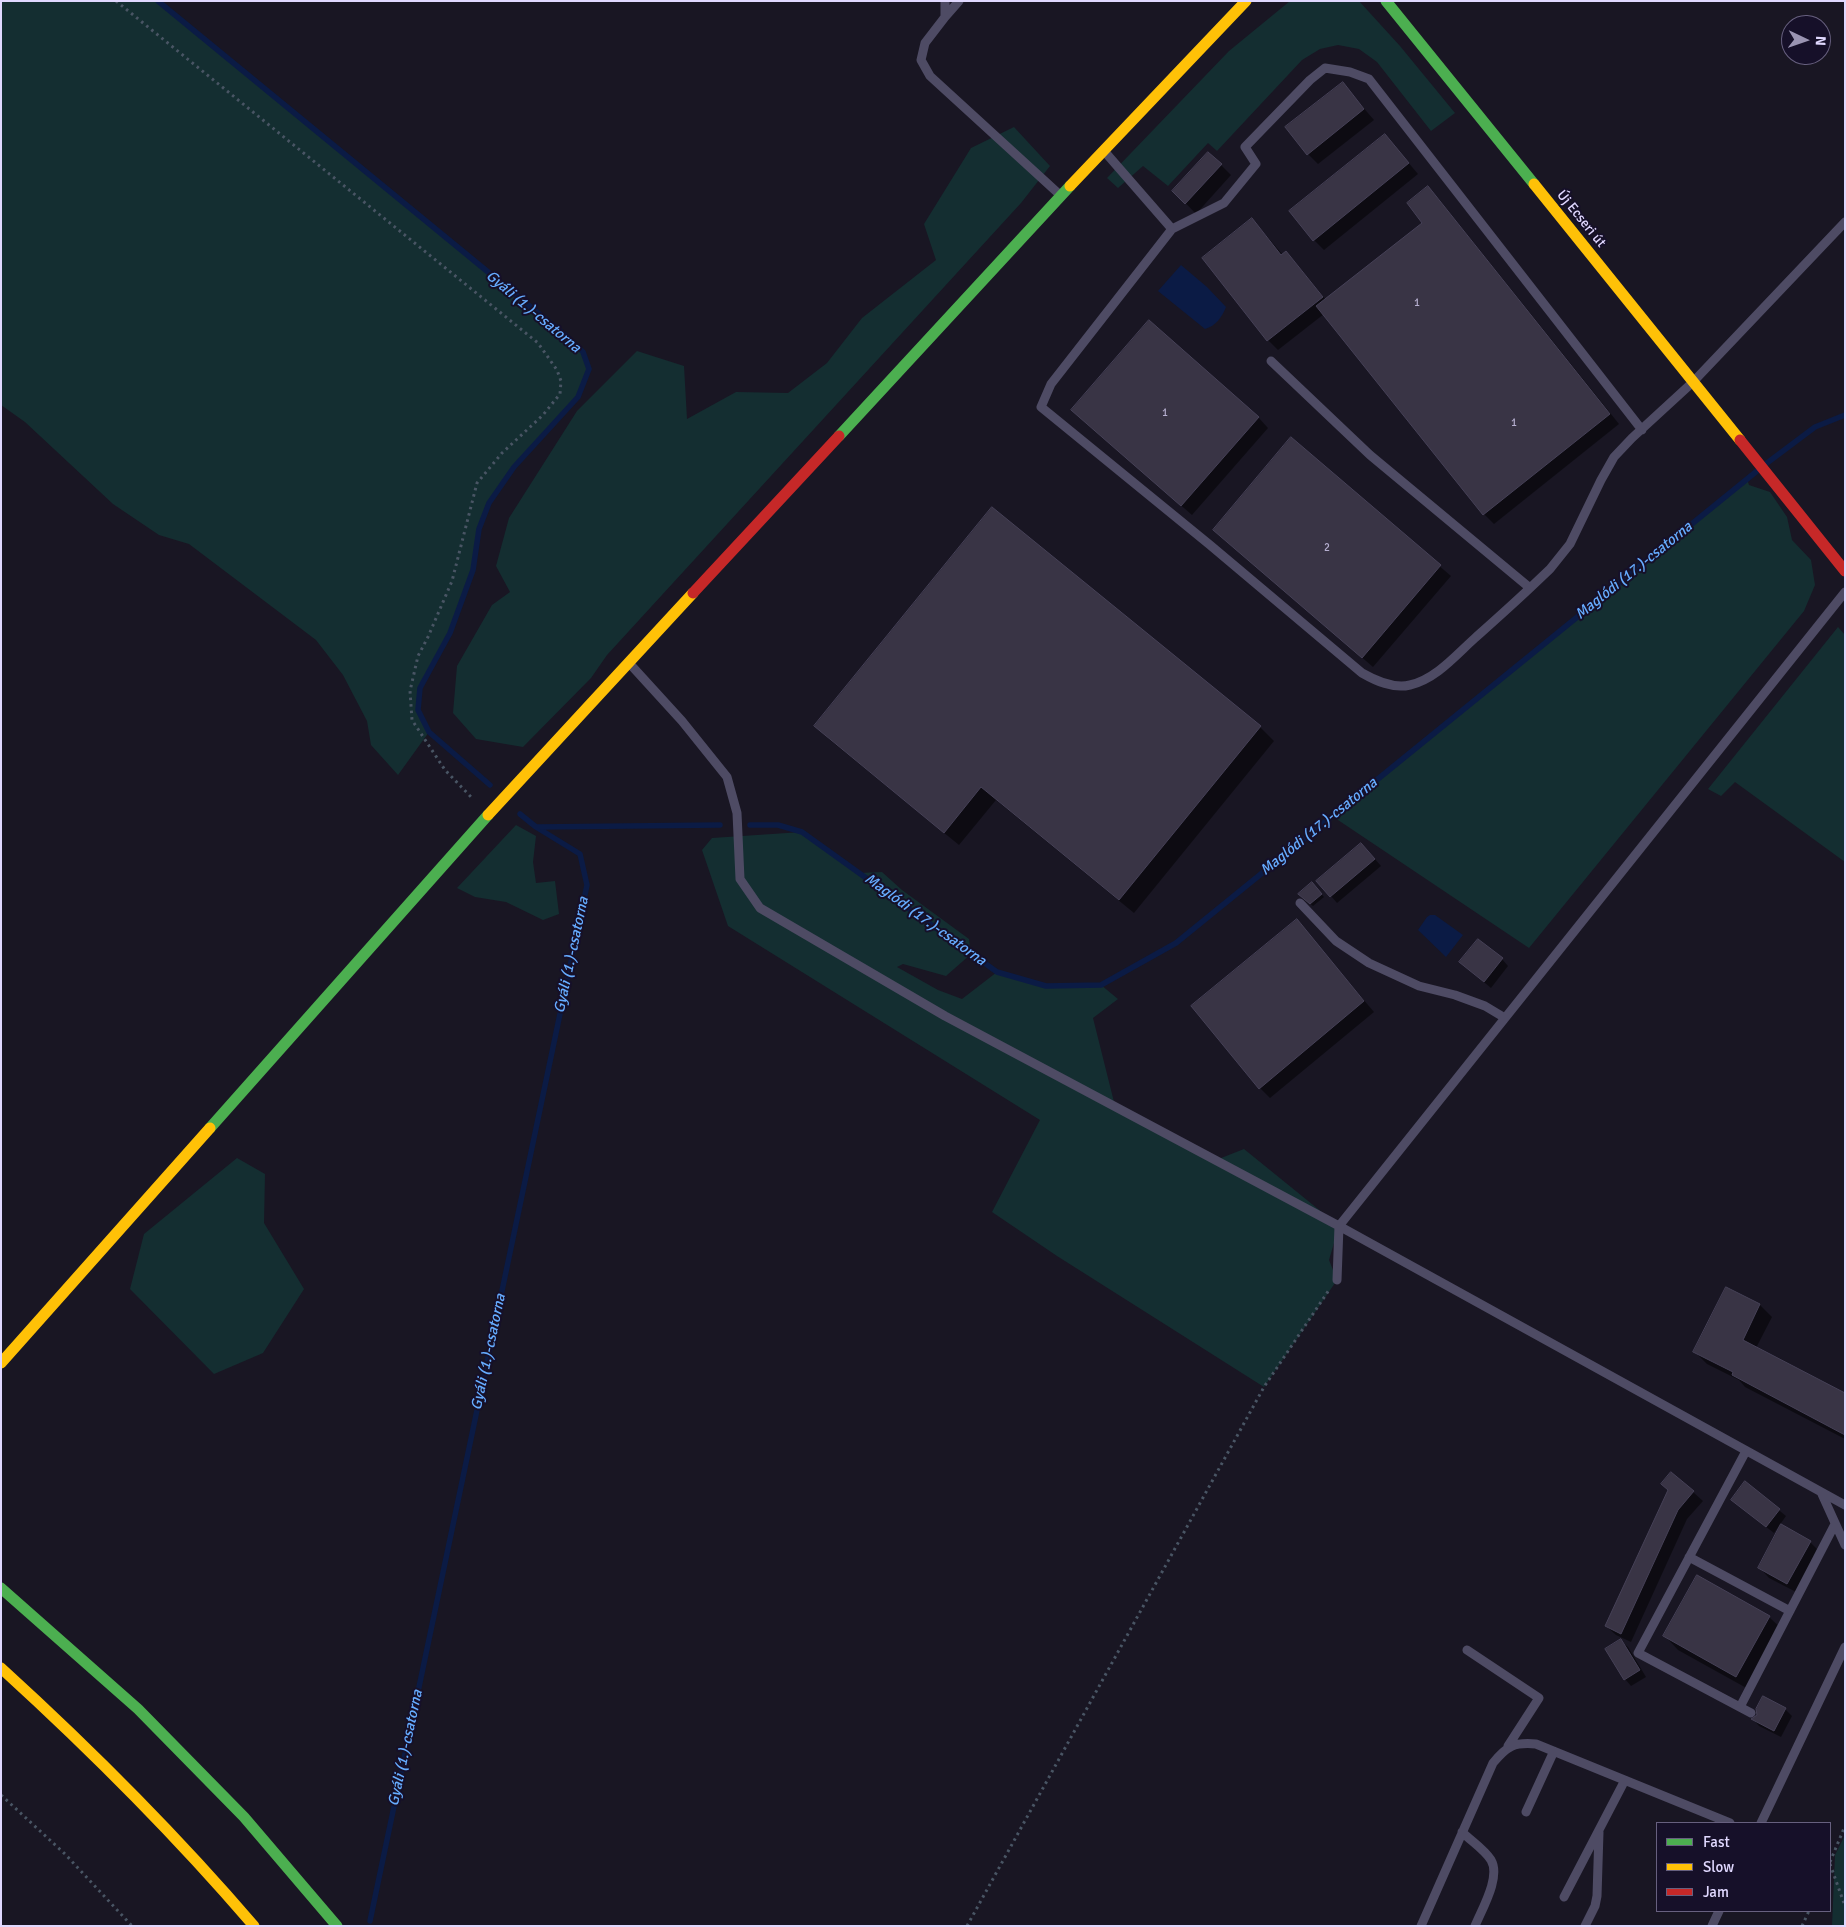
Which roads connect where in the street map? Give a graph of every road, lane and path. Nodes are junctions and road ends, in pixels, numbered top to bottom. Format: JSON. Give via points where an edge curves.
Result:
{"nodes":[{"id":1,"x":116,"y":1,"type":"edge"},
{"id":2,"x":945,"y":1,"type":"edge"},
{"id":3,"x":959,"y":1,"type":"edge"},
{"id":4,"x":1246,"y":1,"type":"edge"},
{"id":5,"x":1386,"y":1,"type":"edge"},
{"id":6,"x":945,"y":17,"type":"junction"},
{"id":7,"x":1104,"y":151,"type":"junction"},
{"id":8,"x":1061,"y":196,"type":"junction"},
{"id":9,"x":1845,"y":222,"type":"edge"},
{"id":10,"x":1172,"y":229,"type":"junction"},
{"id":11,"x":1271,"y":361,"type":"dead end"},
{"id":12,"x":1693,"y":382,"type":"junction"},
{"id":13,"x":1642,"y":430,"type":"junction"},
{"id":14,"x":1845,"y":571,"type":"edge"},
{"id":15,"x":1530,"y":588,"type":"junction"},
{"id":16,"x":1845,"y":592,"type":"edge"},
{"id":17,"x":630,"y":664,"type":"junction"},
{"id":18,"x":479,"y":805,"type":"dead end"},
{"id":19,"x":1300,"y":903,"type":"dead end"},
{"id":20,"x":1505,"y":1018,"type":"junction"},
{"id":21,"x":1339,"y":1226,"type":"junction"},
{"id":22,"x":1336,"y":1280,"type":"joint"},
{"id":23,"x":1,"y":1363,"type":"edge"},
{"id":24,"x":1746,"y":1451,"type":"junction"},
{"id":25,"x":1821,"y":1492,"type":"junction"},
{"id":26,"x":1845,"y":1505,"type":"edge"},
{"id":27,"x":1835,"y":1524,"type":"junction"},
{"id":28,"x":1845,"y":1545,"type":"edge"},
{"id":29,"x":1689,"y":1557,"type":"junction"},
{"id":30,"x":1,"y":1588,"type":"edge"},
{"id":31,"x":1790,"y":1612,"type":"junction"},
{"id":32,"x":1845,"y":1648,"type":"edge"},
{"id":33,"x":1467,"y":1650,"type":"dead end"},
{"id":34,"x":1,"y":1668,"type":"edge"},
{"id":35,"x":1740,"y":1707,"type":"junction"},
{"id":36,"x":1751,"y":1713,"type":"dead end"},
{"id":37,"x":1508,"y":1746,"type":"junction"},
{"id":38,"x":1554,"y":1751,"type":"junction"},
{"id":39,"x":1625,"y":1780,"type":"junction"},
{"id":40,"x":1,"y":1795,"type":"edge"},
{"id":41,"x":1526,"y":1812,"type":"dead end"},
{"id":42,"x":1728,"y":1822,"type":"edge"},
{"id":43,"x":1761,"y":1822,"type":"edge"},
{"id":44,"x":1845,"y":1826,"type":"edge"},
{"id":45,"x":1599,"y":1830,"type":"junction"},
{"id":46,"x":1462,"y":1832,"type":"junction"},
{"id":47,"x":1831,"y":1861,"type":"edge"},
{"id":48,"x":1831,"y":1866,"type":"edge"},
{"id":49,"x":1564,"y":1897,"type":"dead end"},
{"id":50,"x":1845,"y":1906,"type":"edge"},
{"id":51,"x":1719,"y":1912,"type":"edge"},
{"id":52,"x":1809,"y":1912,"type":"edge"},
{"id":53,"x":132,"y":1926,"type":"edge"},
{"id":54,"x":254,"y":1926,"type":"edge"},
{"id":55,"x":337,"y":1926,"type":"edge"},
{"id":56,"x":967,"y":1926,"type":"edge"},
{"id":57,"x":1421,"y":1926,"type":"edge"},
{"id":58,"x":1475,"y":1926,"type":"edge"},
{"id":59,"x":1585,"y":1926,"type":"edge"},
{"id":60,"x":1712,"y":1926,"type":"edge"},
{"id":61,"x":1802,"y":1926,"type":"edge"}],
"edges":[{"from":1,"to":18,"type":"path","via":[[538,343],[557,370],[561,381],[560,394],[544,415],[502,453],[477,483],[452,581],[418,656],[410,691],[412,720],[446,770]]},
{"from":2,"to":6,"type":"lane"},
{"from":3,"to":6,"type":"lane"},
{"from":4,"to":7,"type":"main road"},
{"from":5,"to":12,"type":"main road","name":"Új Ecseri út"},
{"from":6,"to":8,"type":"lane","via":[[925,43],[921,60],[930,76]]},
{"from":7,"to":8,"type":"main road"},
{"from":7,"to":10,"type":"lane"},
{"from":8,"to":17,"type":"main road"},
{"from":9,"to":12,"type":"lane"},
{"from":10,"to":13,"type":"lane","via":[[1224,203],[1256,164],[1245,147],[1325,68],[1369,79]]},
{"from":10,"to":15,"type":"lane","via":[[1051,384],[1041,406],[1362,673],[1377,681],[1408,686],[1423,681]]},
{"from":11,"to":15,"type":"lane","via":[[1370,455]]},
{"from":12,"to":13,"type":"lane"},
{"from":12,"to":14,"type":"main road","name":"Új Ecseri út"},
{"from":13,"to":15,"type":"lane","via":[[1614,458],[1570,544]]},
{"from":16,"to":20,"type":"lane"},
{"from":17,"to":21,"type":"lane","via":[[727,777],[737,813],[740,879],[760,908],[945,1016]]},
{"from":17,"to":23,"type":"main road","via":[[463,842]]},
{"from":19,"to":20,"type":"lane","via":[[1336,941],[1369,963],[1419,986],[1455,994],[1486,1006]]},
{"from":20,"to":21,"type":"lane"},
{"from":21,"to":22,"type":"lane"},
{"from":21,"to":24,"type":"lane"},
{"from":22,"to":56,"type":"path","via":[[1264,1387]]},
{"from":24,"to":25,"type":"lane"},
{"from":24,"to":29,"type":"lane"},
{"from":25,"to":26,"type":"lane"},
{"from":25,"to":27,"type":"lane"},
{"from":27,"to":28,"type":"lane"},
{"from":27,"to":31,"type":"lane"},
{"from":29,"to":31,"type":"lane"},
{"from":29,"to":35,"type":"lane","via":[[1638,1653]]},
{"from":30,"to":55,"type":"main road","via":[[138,1709],[244,1817]]},
{"from":31,"to":35,"type":"lane"},
{"from":32,"to":43,"type":"lane"},
{"from":33,"to":37,"type":"lane","via":[[1540,1698]]},
{"from":34,"to":54,"type":"main road","via":[[123,1782]]},
{"from":35,"to":36,"type":"lane"},
{"from":37,"to":38,"type":"lane","via":[[1531,1744]]},
{"from":37,"to":46,"type":"lane","via":[[1493,1763]]},
{"from":38,"to":39,"type":"lane"},
{"from":38,"to":41,"type":"lane"},
{"from":39,"to":42,"type":"lane"},
{"from":39,"to":45,"type":"lane"},
{"from":40,"to":53,"type":"path","via":[[65,1854]]},
{"from":44,"to":47,"type":"path"},
{"from":45,"to":49,"type":"lane"},
{"from":45,"to":59,"type":"lane","via":[[1597,1896]]},
{"from":46,"to":57,"type":"lane"},
{"from":46,"to":58,"type":"lane","via":[[1490,1858],[1494,1870],[1492,1886]]},
{"from":48,"to":50,"type":"path"},
{"from":51,"to":60,"type":"lane"},
{"from":52,"to":61,"type":"path"}]}
